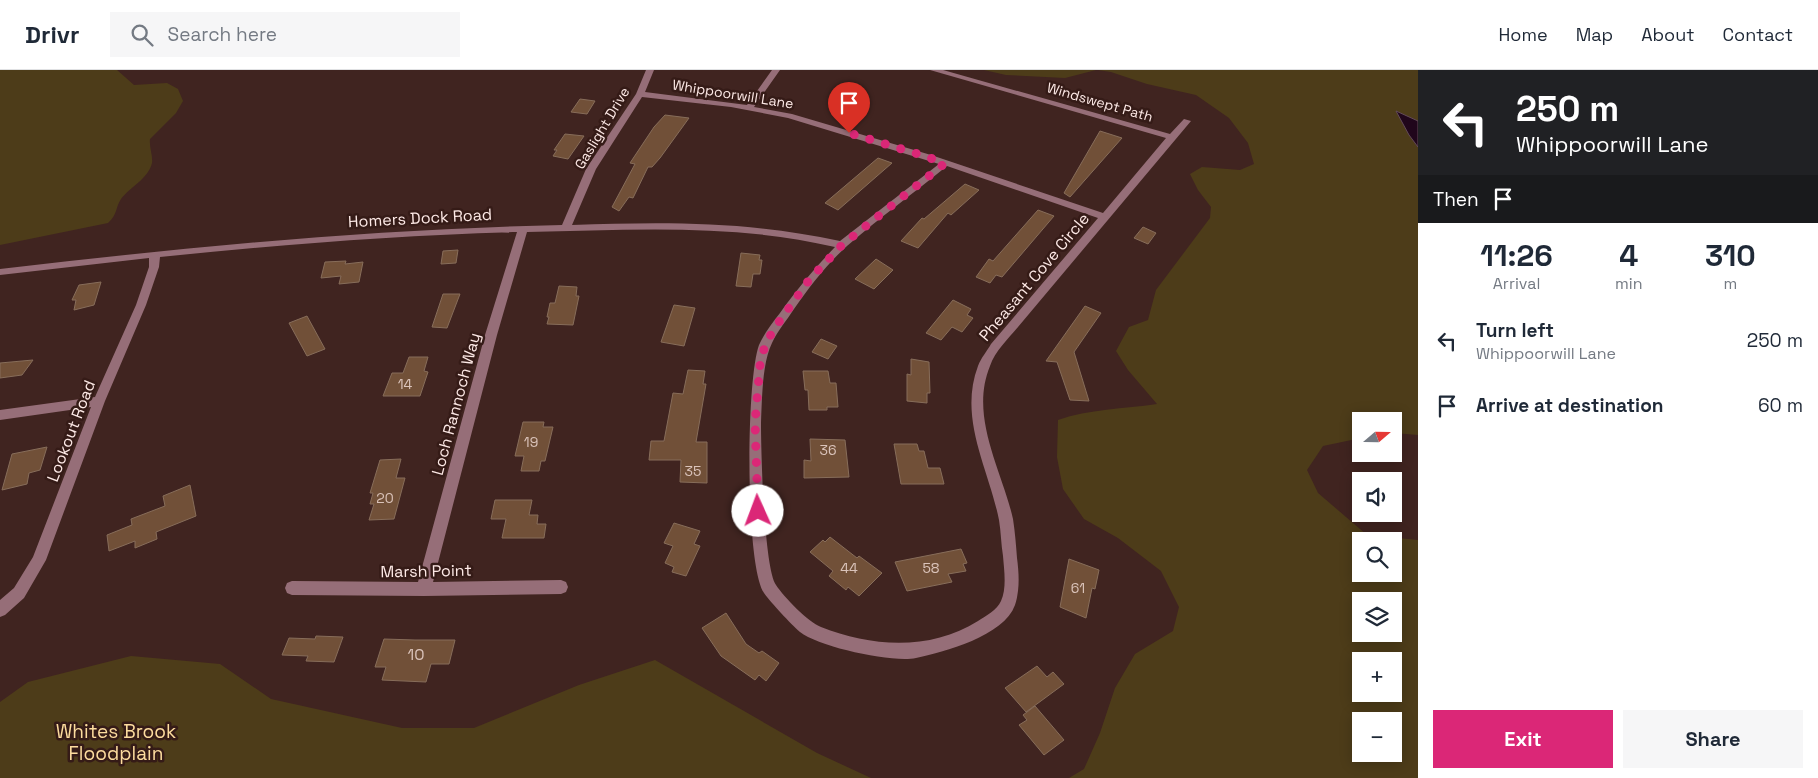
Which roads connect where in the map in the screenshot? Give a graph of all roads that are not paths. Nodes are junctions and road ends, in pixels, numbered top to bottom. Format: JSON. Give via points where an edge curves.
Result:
{"nodes":[{"id":1,"x":650,"y":70,"type":"edge"},
{"id":2,"x":776,"y":70,"type":"edge"},
{"id":3,"x":934,"y":70,"type":"edge"},
{"id":4,"x":640,"y":94,"type":"junction"},
{"id":5,"x":749,"y":108,"type":"junction"},
{"id":6,"x":1187,"y":121,"type":"dead end"},
{"id":7,"x":1172,"y":137,"type":"junction"},
{"id":8,"x":944,"y":164,"type":"junction"},
{"id":9,"x":1106,"y":217,"type":"junction"},
{"id":10,"x":523,"y":228,"type":"junction"},
{"id":11,"x":566,"y":228,"type":"junction"},
{"id":12,"x":842,"y":245,"type":"junction"},
{"id":13,"x":155,"y":254,"type":"junction"},
{"id":14,"x":0,"y":272,"type":"edge"},
{"id":15,"x":99,"y":401,"type":"junction"},
{"id":16,"x":0,"y":415,"type":"edge"},
{"id":17,"x":561,"y":586,"type":"dead end"},
{"id":18,"x":292,"y":588,"type":"dead end"},
{"id":19,"x":424,"y":589,"type":"junction"},
{"id":20,"x":0,"y":610,"type":"edge"}],
"edges":[{"from":1,"to":4,"type":"street","name":"Gaslight Drive"},
{"from":2,"to":5,"type":"street"},
{"from":3,"to":7,"type":"street","name":"Windswept Path"},
{"from":4,"to":5,"type":"street","name":"Whippoorwill Lane"},
{"from":4,"to":11,"type":"street","name":"Gaslight Drive","via":[[591,169]]},
{"from":5,"to":8,"type":"street","name":"Whippoorwill Lane","via":[[849,133]]},
{"from":6,"to":7,"type":"street","name":"Pheasant Cove Circle"},
{"from":7,"to":9,"type":"street","name":"Pheasant Cove Circle"},
{"from":8,"to":9,"type":"street","name":"Whippoorwill Lane"},
{"from":8,"to":12,"type":"street","name":"Pheasant Cove Circle"},
{"from":9,"to":12,"type":"street","name":"Pheasant Cove Circle","via":[[995,347],[984,365],[977,407],[980,431],[1006,520],[1012,578],[1008,604],[996,618],[979,629],[958,639],[913,651],[885,650],[817,634],[770,588],[763,569],[755,423],[760,365],[765,345],[774,329],[809,280]]},
{"from":10,"to":11,"type":"street","name":"Homers Dock Road"},
{"from":10,"to":13,"type":"street","name":"Homers Dock Road","via":[[328,238]]},
{"from":10,"to":19,"type":"street","name":"Loch Rannoch Way","via":[[491,335]]},
{"from":11,"to":12,"type":"street","name":"Homers Dock Road","via":[[724,226]]},
{"from":13,"to":14,"type":"street","name":"Homers Dock Road"},
{"from":13,"to":15,"type":"street","name":"Lookout Road","via":[[141,305]]},
{"from":15,"to":16,"type":"street"},
{"from":15,"to":20,"type":"street","name":"Lookout Road","via":[[39,560],[19,593]]},
{"from":17,"to":19,"type":"street","name":"Marsh Point"},
{"from":18,"to":19,"type":"street","name":"Marsh Point"}]}
